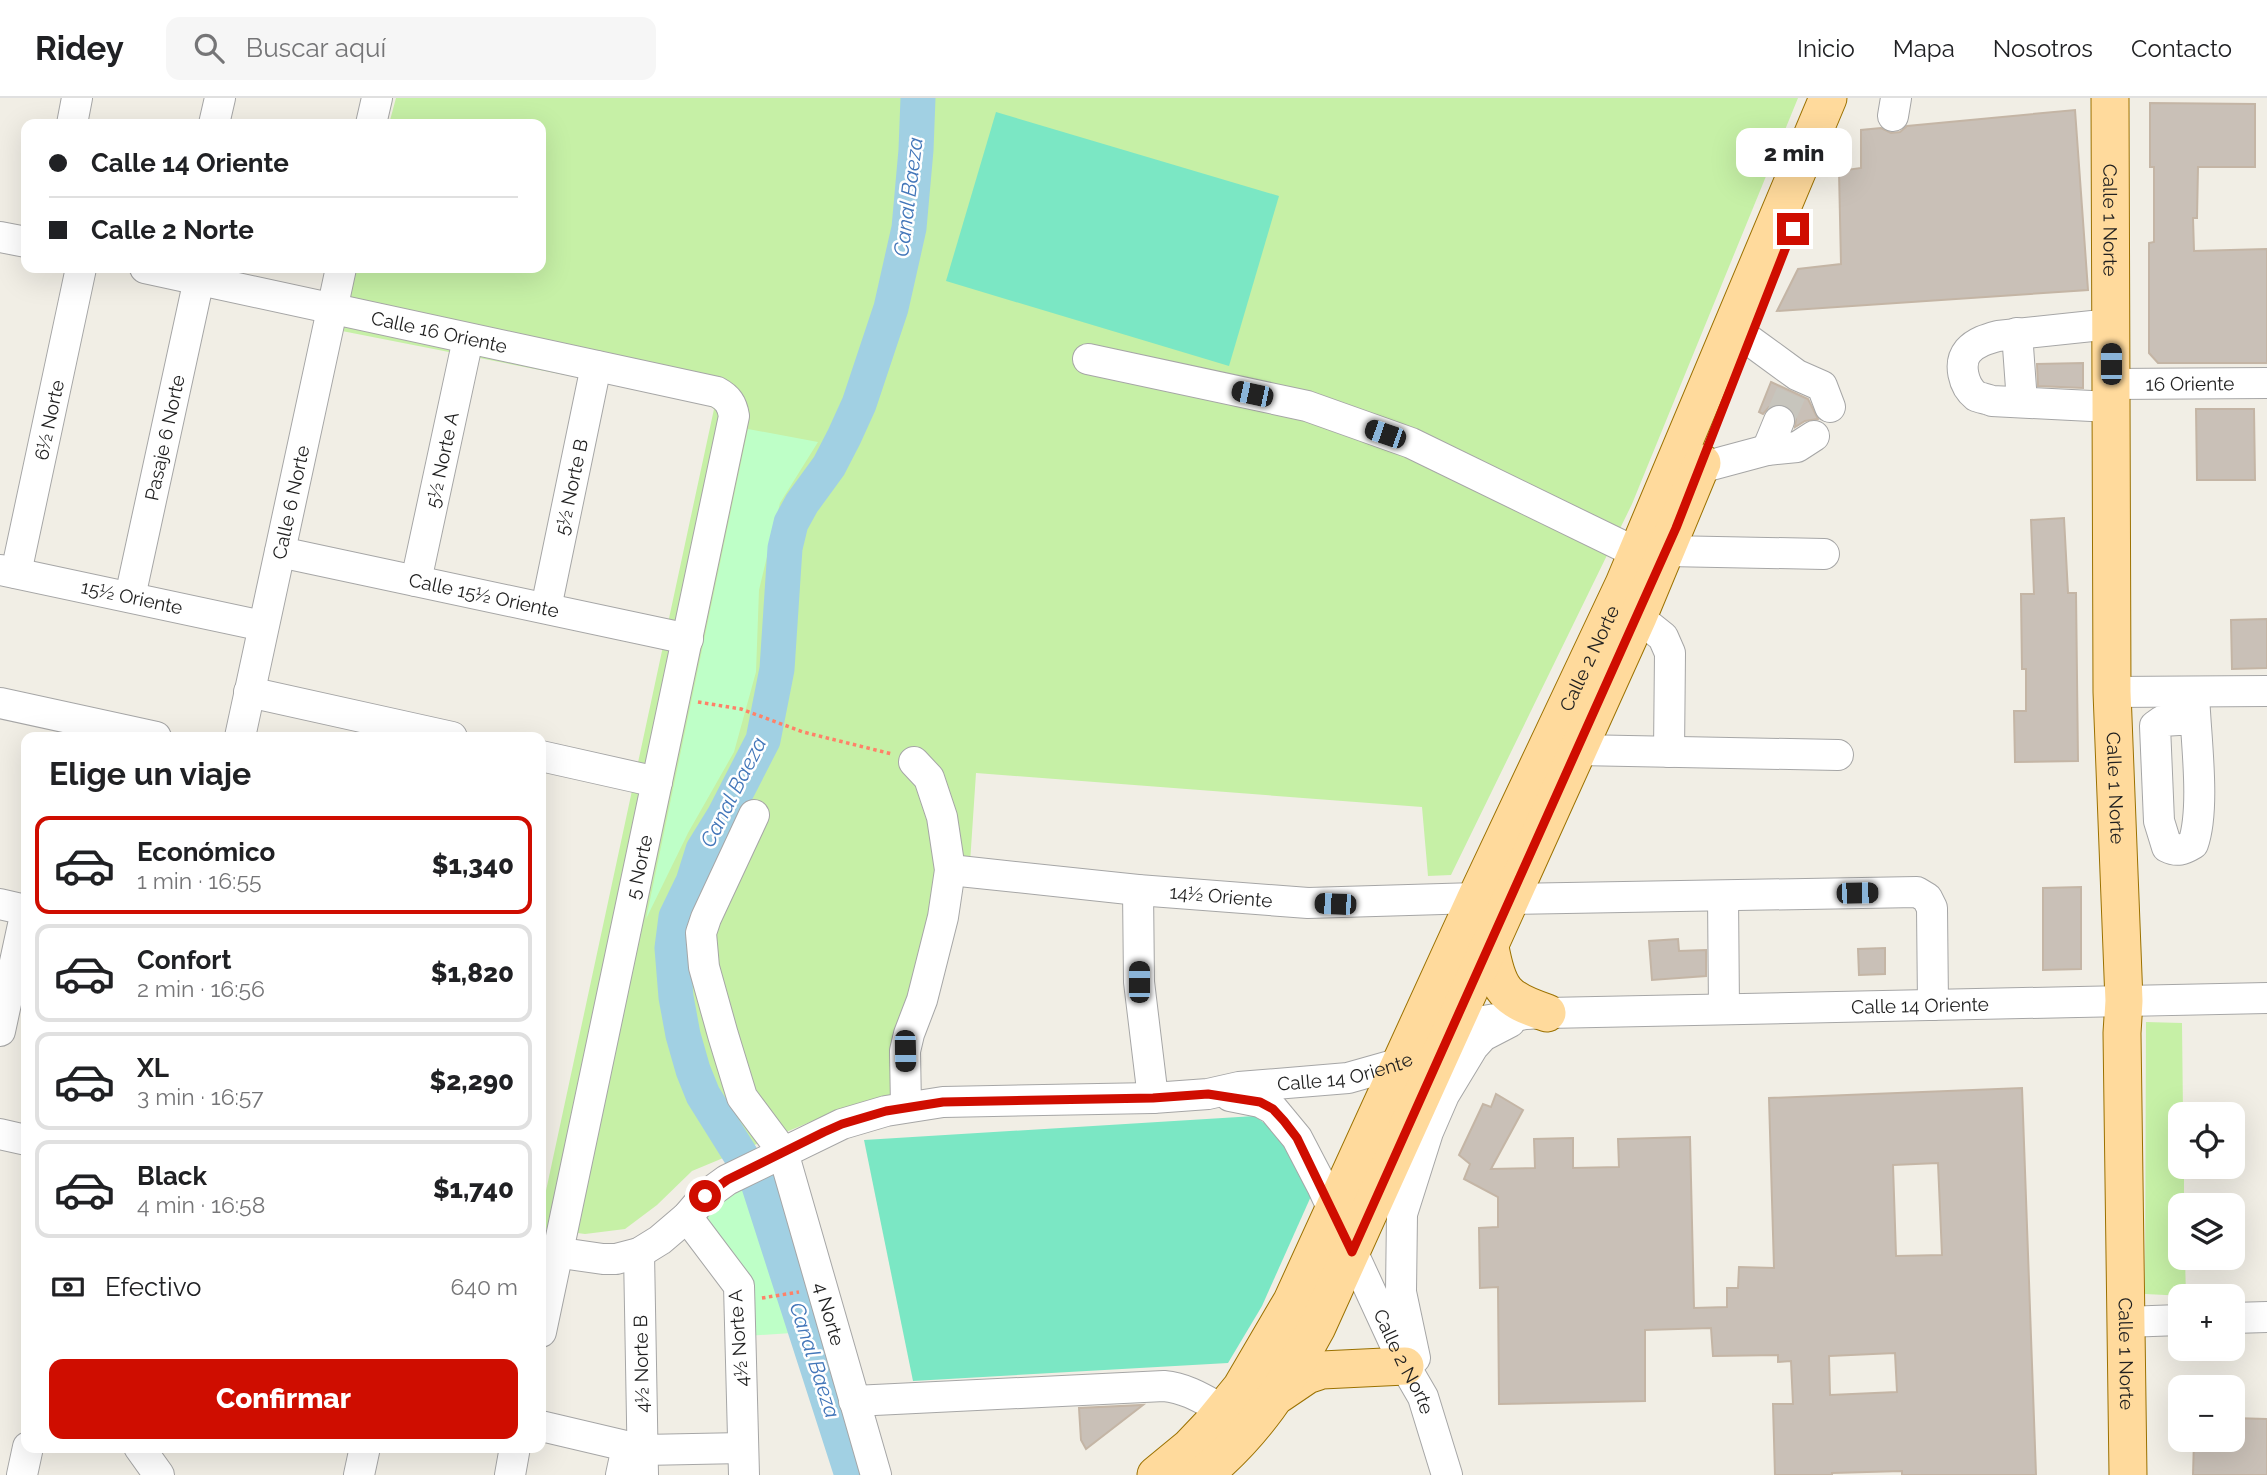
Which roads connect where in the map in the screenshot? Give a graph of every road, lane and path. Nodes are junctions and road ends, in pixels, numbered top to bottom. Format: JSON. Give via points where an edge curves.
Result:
{"nodes":[{"id":1,"x":77,"y":98,"type":"edge"},
{"id":2,"x":220,"y":98,"type":"edge"},
{"id":3,"x":377,"y":98,"type":"edge"},
{"id":4,"x":1828,"y":98,"type":"edge"},
{"id":5,"x":1847,"y":98,"type":"edge"},
{"id":6,"x":2108,"y":99,"type":"edge"},
{"id":7,"x":73,"y":119,"type":"edge"},
{"id":8,"x":215,"y":119,"type":"edge"},
{"id":9,"x":373,"y":119,"type":"edge"},
{"id":10,"x":0,"y":237,"type":"edge"},
{"id":11,"x":21,"y":241,"type":"edge"},
{"id":12,"x":80,"y":273,"type":"edge"},
{"id":13,"x":340,"y":273,"type":"edge"},
{"id":14,"x":187,"y":274,"type":"edge"},
{"id":15,"x":332,"y":310,"type":"junction"},
{"id":16,"x":2110,"y":324,"type":"junction"},
{"id":17,"x":2017,"y":333,"type":"junction"},
{"id":18,"x":468,"y":339,"type":"junction"},
{"id":19,"x":1749,"y":341,"type":"junction"},
{"id":20,"x":1088,"y":359,"type":"dead end"},
{"id":21,"x":596,"y":366,"type":"junction"},
{"id":22,"x":2267,"y":383,"type":"edge"},
{"id":23,"x":2111,"y":396,"type":"junction"},
{"id":24,"x":730,"y":402,"type":"joint"},
{"id":25,"x":2022,"y":402,"type":"junction"},
{"id":26,"x":1830,"y":407,"type":"dead end"},
{"id":27,"x":1779,"y":421,"type":"tunnel mouth"},
{"id":28,"x":1814,"y":436,"type":"dead end"},
{"id":29,"x":1768,"y":450,"type":"junction"},
{"id":30,"x":1700,"y":468,"type":"junction"},
{"id":31,"x":279,"y":552,"type":"junction"},
{"id":32,"x":1652,"y":552,"type":"junction"},
{"id":33,"x":1824,"y":554,"type":"dead end"},
{"id":34,"x":8,"y":571,"type":"edge"},
{"id":35,"x":416,"y":581,"type":"junction"},
{"id":36,"x":131,"y":597,"type":"junction"},
{"id":37,"x":546,"y":608,"type":"junction"},
{"id":38,"x":1638,"y":617,"type":"junction"},
{"id":39,"x":263,"y":625,"type":"junction"},
{"id":40,"x":688,"y":639,"type":"junction"},
{"id":41,"x":2267,"y":691,"type":"edge"},
{"id":42,"x":249,"y":692,"type":"junction"},
{"id":43,"x":2112,"y":692,"type":"junction"},
{"id":44,"x":675,"y":698,"type":"junction"},
{"id":45,"x":0,"y":703,"type":"edge"},
{"id":46,"x":381,"y":729,"type":"edge"},
{"id":47,"x":92,"y":730,"type":"edge"},
{"id":48,"x":110,"y":732,"type":"edge"},
{"id":49,"x":241,"y":732,"type":"edge"},
{"id":50,"x":408,"y":732,"type":"edge"},
{"id":51,"x":1578,"y":750,"type":"junction"},
{"id":52,"x":1669,"y":752,"type":"junction"},
{"id":53,"x":1838,"y":755,"type":"dead end"},
{"id":54,"x":546,"y":757,"type":"edge"},
{"id":55,"x":914,"y":762,"type":"joint"},
{"id":56,"x":657,"y":782,"type":"junction"},
{"id":57,"x":754,"y":815,"type":"dead end"},
{"id":58,"x":958,"y":871,"type":"junction"},
{"id":59,"x":1139,"y":890,"type":"junction"},
{"id":60,"x":1723,"y":896,"type":"junction"},
{"id":61,"x":1494,"y":899,"type":"junction"},
{"id":62,"x":0,"y":904,"type":"edge"},
{"id":63,"x":21,"y":909,"type":"edge"},
{"id":64,"x":21,"y":933,"type":"edge"},
{"id":65,"x":1490,"y":947,"type":"junction"},
{"id":66,"x":2267,"y":998,"type":"edge"},
{"id":67,"x":2123,"y":1001,"type":"junction"},
{"id":68,"x":1933,"y":1005,"type":"junction"},
{"id":69,"x":1724,"y":1009,"type":"junction"},
{"id":70,"x":1537,"y":1013,"type":"junction"},
{"id":71,"x":0,"y":1031,"type":"edge"},
{"id":72,"x":1451,"y":1032,"type":"junction"},
{"id":73,"x":1401,"y":1063,"type":"junction"},
{"id":74,"x":1208,"y":1094,"type":"junction"},
{"id":75,"x":1153,"y":1098,"type":"junction"},
{"id":76,"x":906,"y":1107,"type":"junction"},
{"id":77,"x":0,"y":1134,"type":"edge"},
{"id":78,"x":21,"y":1139,"type":"edge"},
{"id":79,"x":772,"y":1157,"type":"junction"},
{"id":80,"x":1333,"y":1213,"type":"junction"},
{"id":81,"x":687,"y":1217,"type":"junction"},
{"id":82,"x":550,"y":1252,"type":"edge"},
{"id":83,"x":1352,"y":1252,"type":"junction"},
{"id":84,"x":639,"y":1253,"type":"junction"},
{"id":85,"x":546,"y":1288,"type":"edge"},
{"id":86,"x":2267,"y":1317,"type":"edge"},
{"id":87,"x":2245,"y":1318,"type":"edge"},
{"id":88,"x":2168,"y":1320,"type":"edge"},
{"id":89,"x":2125,"y":1322,"type":"junction"},
{"id":90,"x":1405,"y":1366,"type":"junction"},
{"id":91,"x":1275,"y":1397,"type":"junction"},
{"id":92,"x":1423,"y":1397,"type":"junction"},
{"id":93,"x":855,"y":1401,"type":"junction"},
{"id":94,"x":1223,"y":1410,"type":"junction"},
{"id":95,"x":546,"y":1428,"type":"edge"},
{"id":96,"x":27,"y":1453,"type":"edge"},
{"id":97,"x":143,"y":1453,"type":"edge"},
{"id":98,"x":364,"y":1453,"type":"edge"},
{"id":99,"x":514,"y":1453,"type":"edge"},
{"id":100,"x":634,"y":1462,"type":"edge"},
{"id":101,"x":744,"y":1462,"type":"edge"},
{"id":102,"x":22,"y":1475,"type":"edge"},
{"id":103,"x":159,"y":1475,"type":"edge"},
{"id":104,"x":359,"y":1475,"type":"edge"},
{"id":105,"x":510,"y":1475,"type":"edge"},
{"id":106,"x":876,"y":1475,"type":"edge"},
{"id":107,"x":1156,"y":1475,"type":"edge"},
{"id":108,"x":1203,"y":1475,"type":"edge"},
{"id":109,"x":1447,"y":1475,"type":"edge"},
{"id":110,"x":2128,"y":1475,"type":"edge"}],
"edges":[{"from":1,"to":7,"type":"street"},
{"from":2,"to":8,"type":"street"},
{"from":3,"to":9,"type":"street"},
{"from":4,"to":32,"type":"main road","name":"Calle 2 Norte"},
{"from":5,"to":19,"type":"main road","name":"Calle 2 Norte"},
{"from":6,"to":16,"type":"main road","name":"Calle 1 Norte"},
{"from":10,"to":11,"type":"street"},
{"from":12,"to":34,"type":"street","name":"6½ Norte"},
{"from":13,"to":15,"type":"street","name":"Calle 6 Norte"},
{"from":14,"to":15,"type":"street","name":"Calle 16 Oriente"},
{"from":14,"to":36,"type":"street","name":"Pasaje 6 Norte"},
{"from":15,"to":18,"type":"street","name":"Calle 16 Oriente"},
{"from":15,"to":31,"type":"street","name":"Calle 6 Norte"},
{"from":16,"to":17,"type":"street"},
{"from":16,"to":23,"type":"main road","name":"Calle 1 Norte"},
{"from":17,"to":25,"type":"street"},
{"from":17,"to":25,"type":"street","name":"16 Oriente","via":[[1980,341],[1968,351],[1963,371],[1976,396]]},
{"from":18,"to":21,"type":"street","name":"Calle 16 Oriente"},
{"from":18,"to":35,"type":"street","name":"5½ Norte A"},
{"from":19,"to":26,"type":"street","via":[[1795,383],[1822,386]]},
{"from":19,"to":30,"type":"main road","name":"Calle 2 Norte"},
{"from":20,"to":32,"type":"street","via":[[1320,411],[1411,443]]},
{"from":21,"to":24,"type":"street","name":"Calle 16 Oriente","via":[[717,392]]},
{"from":21,"to":37,"type":"street","name":"5½ Norte B"},
{"from":22,"to":23,"type":"street","name":"16 Oriente"},
{"from":23,"to":25,"type":"street","name":"16 Oriente"},
{"from":23,"to":43,"type":"main road","name":"Calle 1 Norte"},
{"from":24,"to":40,"type":"street","name":"5 Norte","via":[[734,416]]},
{"from":27,"to":29,"type":"street"},
{"from":28,"to":29,"type":"street","via":[[1797,447]]},
{"from":29,"to":30,"type":"street"},
{"from":30,"to":32,"type":"main road","name":"Calle 2 Norte"},
{"from":31,"to":35,"type":"street","name":"Calle 15½ Oriente"},
{"from":31,"to":39,"type":"street","name":"Calle 6 Norte"},
{"from":32,"to":33,"type":"street"},
{"from":32,"to":38,"type":"main road","name":"Calle 2 Norte"},
{"from":32,"to":61,"type":"main road","name":"Calle 2 Norte"},
{"from":34,"to":36,"type":"street","name":"15½ Oriente"},
{"from":35,"to":37,"type":"street","name":"Calle 15½ Oriente"},
{"from":36,"to":39,"type":"street","name":"15½ Oriente"},
{"from":37,"to":40,"type":"street","name":"Calle 15½ Oriente"},
{"from":38,"to":51,"type":"main road","name":"Calle 2 Norte"},
{"from":38,"to":52,"type":"street","via":[[1663,637],[1670,653]]},
{"from":39,"to":42,"type":"street","name":"Calle 6 Norte"},
{"from":40,"to":44,"type":"street","name":"5 Norte"},
{"from":41,"to":43,"type":"street","via":[[2195,705]]},
{"from":42,"to":46,"type":"street"},
{"from":42,"to":49,"type":"street","name":"Calle 6 Norte"},
{"from":43,"to":67,"type":"main road","name":"Calle 1 Norte"},
{"from":44,"to":55,"type":"path","via":[[741,709],[803,732]]},
{"from":44,"to":56,"type":"street","name":"5 Norte"},
{"from":45,"to":47,"type":"street"},
{"from":46,"to":50,"type":"street"},
{"from":47,"to":48,"type":"street"},
{"from":51,"to":52,"type":"street"},
{"from":51,"to":61,"type":"main road","name":"Calle 2 Norte"},
{"from":52,"to":53,"type":"street"},
{"from":54,"to":56,"type":"street"},
{"from":55,"to":58,"type":"street","via":[[929,778]]},
{"from":56,"to":82,"type":"street","name":"5 Norte"},
{"from":57,"to":79,"type":"street","via":[[701,933],[704,967],[742,1097]]},
{"from":58,"to":59,"type":"street","name":"14½ Oriente"},
{"from":58,"to":76,"type":"street","via":[[905,1051]]},
{"from":59,"to":61,"type":"street","name":"14½ Oriente","via":[[1335,904]]},
{"from":59,"to":75,"type":"street","via":[[1139,982]]},
{"from":60,"to":61,"type":"street","name":"14½ Oriente"},
{"from":60,"to":68,"type":"street","name":"14½ Oriente","via":[[1923,894],[1933,913]]},
{"from":60,"to":69,"type":"street"},
{"from":61,"to":65,"type":"main road","name":"Calle 2 Norte"},
{"from":61,"to":73,"type":"main road","name":"Calle 2 Norte"},
{"from":62,"to":63,"type":"street"},
{"from":64,"to":71,"type":"street"},
{"from":65,"to":70,"type":"main road","via":[[1493,967],[1508,995]]},
{"from":65,"to":72,"type":"main road","name":"Calle 2 Norte"},
{"from":66,"to":67,"type":"street","name":"Calle 14 Oriente"},
{"from":67,"to":68,"type":"street","name":"Calle 14 Oriente"},
{"from":67,"to":89,"type":"main road","name":"Calle 1 Norte"},
{"from":68,"to":69,"type":"street","name":"Calle 14 Oriente"},
{"from":69,"to":70,"type":"street","name":"Calle 14 Oriente"},
{"from":70,"to":72,"type":"street","name":"Calle 14 Oriente","via":[[1480,1021]]},
{"from":70,"to":92,"type":"street","via":[[1483,1036],[1473,1047],[1428,1132],[1402,1214],[1401,1292]]},
{"from":72,"to":73,"type":"street","name":"Calle 14 Oriente"},
{"from":72,"to":83,"type":"main road","name":"Calle 2 Norte"},
{"from":73,"to":74,"type":"street","name":"Calle 14 Oriente","via":[[1348,1078]]},
{"from":73,"to":80,"type":"main road","name":"Calle 2 Norte"},
{"from":74,"to":75,"type":"street","name":"Calle 14 Oriente"},
{"from":74,"to":80,"type":"street","name":"Calle 2 Norte","via":[[1243,1098],[1273,1109],[1297,1138]]},
{"from":75,"to":76,"type":"street","name":"Calle 14 Oriente","via":[[943,1102]]},
{"from":76,"to":79,"type":"street","name":"Calle 14 Oriente","via":[[842,1124]]},
{"from":77,"to":78,"type":"street"},
{"from":79,"to":81,"type":"street","name":"Calle 14 Oriente","via":[[727,1180]]},
{"from":79,"to":93,"type":"street","name":"4 Norte"},
{"from":80,"to":83,"type":"street","name":"Calle 2 Norte"},
{"from":80,"to":94,"type":"main road","via":[[1277,1331]]},
{"from":81,"to":84,"type":"street","name":"Calle 14 Oriente"},
{"from":81,"to":101,"type":"street","name":"4½ Norte A","via":[[739,1286]]},
{"from":82,"to":84,"type":"street","name":"Calle 14 Oriente","via":[[603,1259]]},
{"from":82,"to":85,"type":"street","name":"5 Norte"},
{"from":83,"to":90,"type":"street","name":"Calle 2 Norte"},
{"from":83,"to":91,"type":"main road","via":[[1311,1338]]},
{"from":84,"to":100,"type":"street","name":"4½ Norte B"},
{"from":86,"to":87,"type":"street"},
{"from":88,"to":89,"type":"street"},
{"from":89,"to":110,"type":"main road","name":"Calle 1 Norte"},
{"from":90,"to":91,"type":"main road","via":[[1322,1370]]},
{"from":90,"to":92,"type":"street","name":"Calle 2 Norte"},
{"from":91,"to":108,"type":"main road","via":[[1253,1427]]},
{"from":92,"to":109,"type":"street","name":"Calle 2 Norte"},
{"from":93,"to":94,"type":"street","via":[[1164,1386],[1190,1392]]},
{"from":93,"to":106,"type":"street","name":"4 Norte"},
{"from":94,"to":107,"type":"main road"},
{"from":95,"to":100,"type":"street"},
{"from":96,"to":102,"type":"street"},
{"from":97,"to":103,"type":"street"},
{"from":98,"to":104,"type":"street"},
{"from":99,"to":105,"type":"street"},
{"from":100,"to":101,"type":"street"}]}
